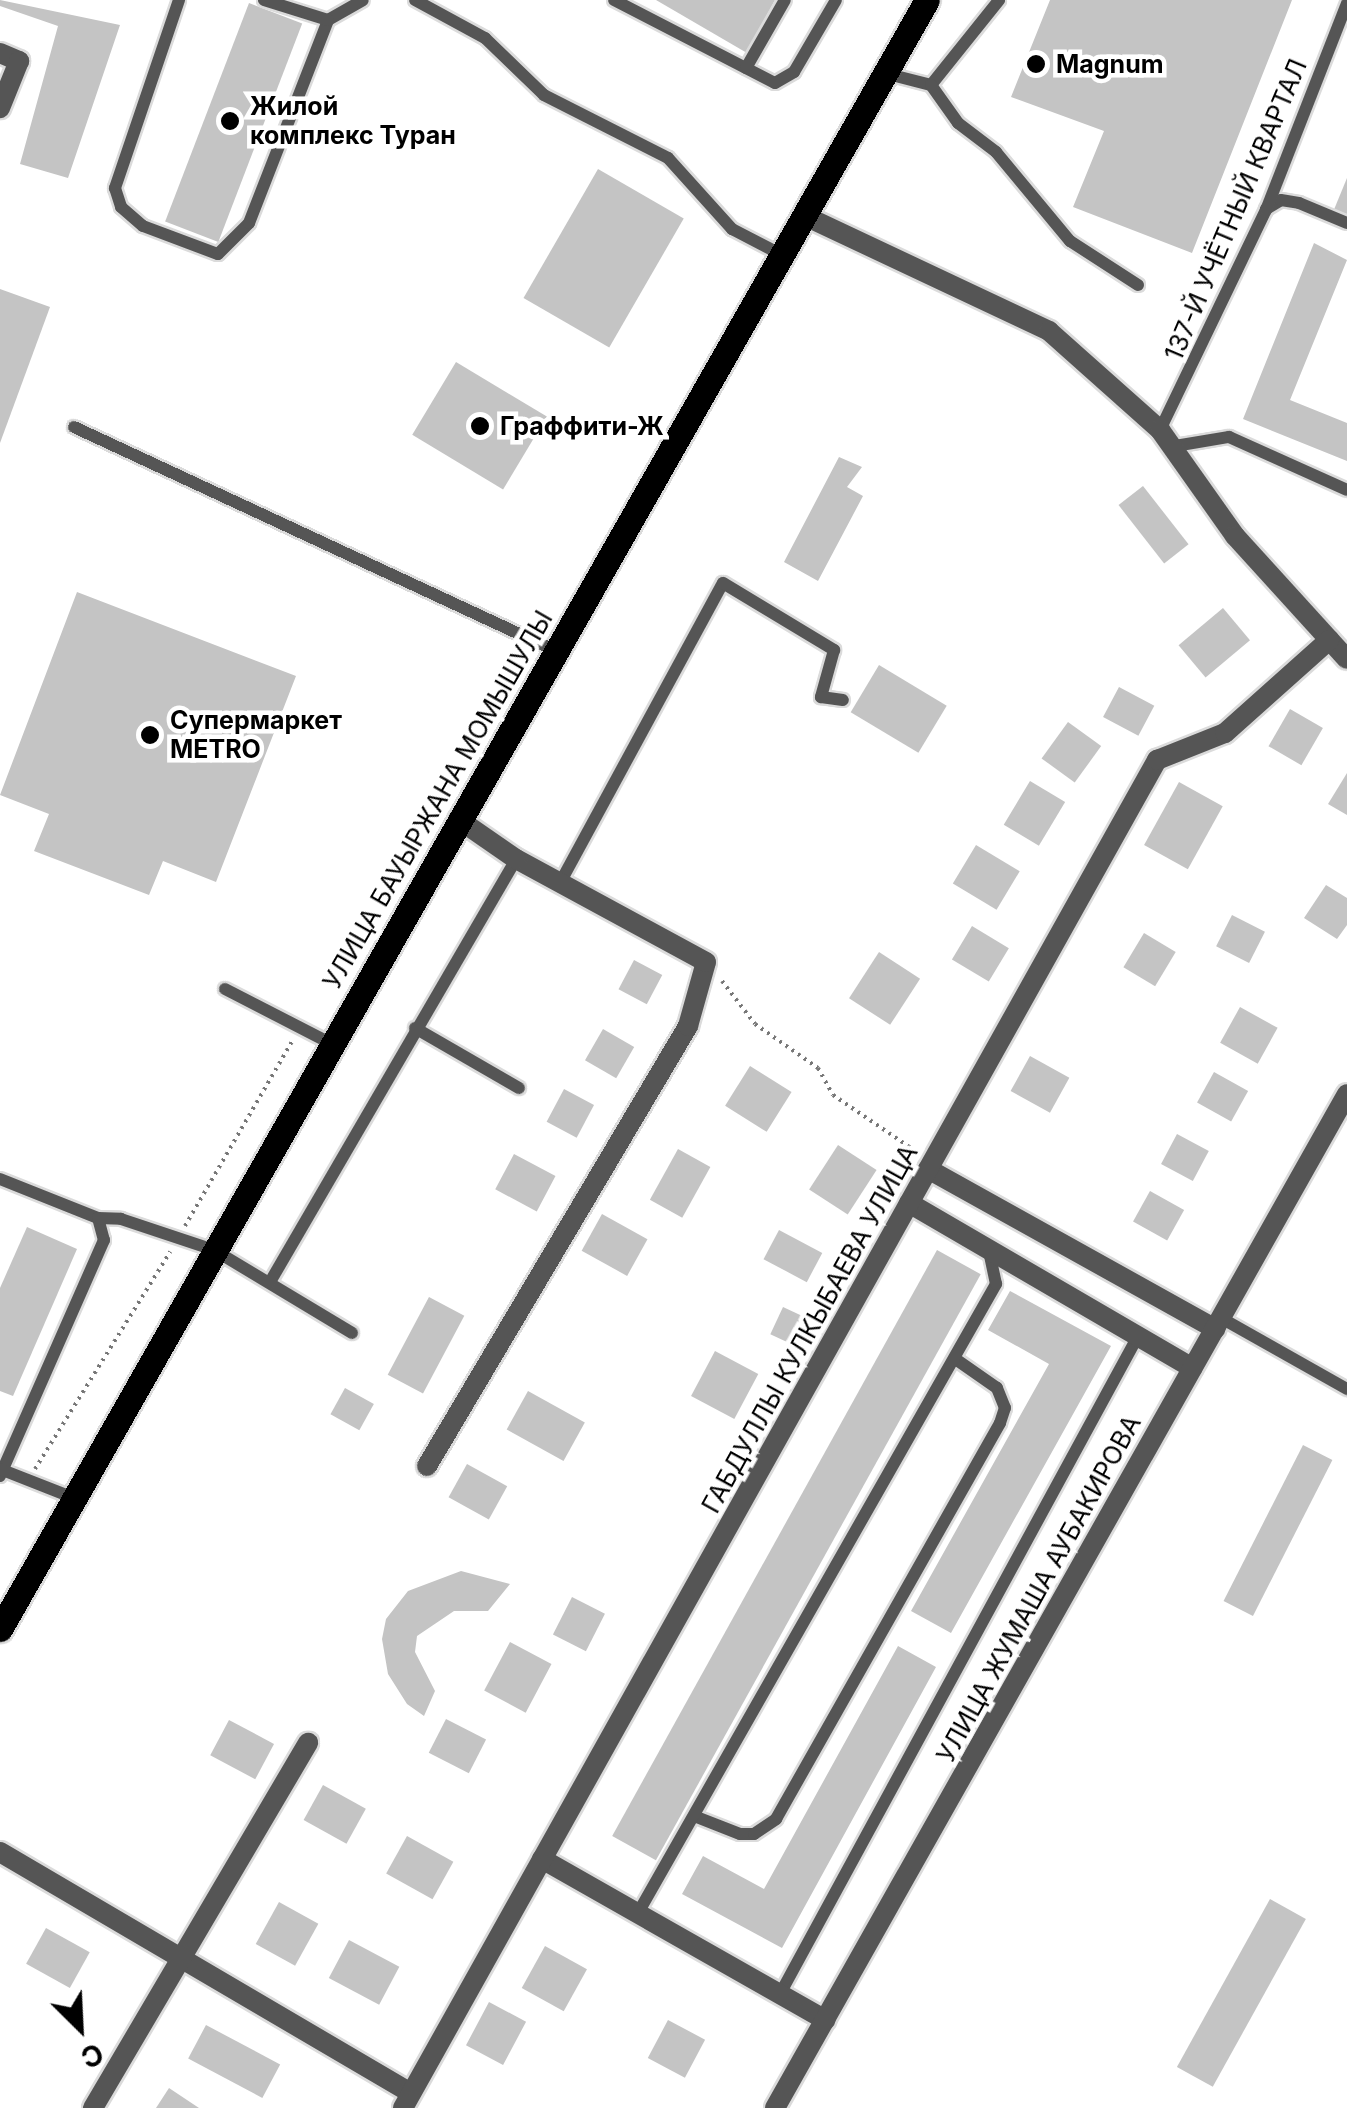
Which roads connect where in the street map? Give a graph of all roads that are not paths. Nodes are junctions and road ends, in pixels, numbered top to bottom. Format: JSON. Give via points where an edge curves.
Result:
{"nodes":[{"id":1,"x":178,"y":0,"type":"edge"},
{"id":2,"x":264,"y":0,"type":"edge"},
{"id":3,"x":363,"y":0,"type":"edge"},
{"id":4,"x":415,"y":0,"type":"edge"},
{"id":5,"x":614,"y":0,"type":"edge"},
{"id":6,"x":785,"y":0,"type":"edge"},
{"id":7,"x":836,"y":0,"type":"edge"},
{"id":8,"x":927,"y":0,"type":"edge"},
{"id":9,"x":998,"y":0,"type":"edge"},
{"id":10,"x":1347,"y":4,"type":"edge"},
{"id":11,"x":328,"y":20,"type":"junction"},
{"id":12,"x":0,"y":53,"type":"edge"},
{"id":13,"x":746,"y":68,"type":"junction"},
{"id":14,"x":884,"y":73,"type":"junction"},
{"id":15,"x":931,"y":85,"type":"junction"},
{"id":16,"x":0,"y":108,"type":"edge"},
{"id":17,"x":1266,"y":210,"type":"junction"},
{"id":18,"x":806,"y":216,"type":"junction"},
{"id":19,"x":1347,"y":223,"type":"edge"},
{"id":20,"x":780,"y":254,"type":"junction"},
{"id":21,"x":1138,"y":286,"type":"dead end"},
{"id":22,"x":74,"y":428,"type":"dead end"},
{"id":23,"x":1164,"y":438,"type":"junction"},
{"id":24,"x":1347,"y":490,"type":"edge"},
{"id":25,"x":1329,"y":640,"type":"junction"},
{"id":26,"x":558,"y":652,"type":"junction"},
{"id":27,"x":1347,"y":660,"type":"edge"},
{"id":28,"x":843,"y":700,"type":"dead end"},
{"id":29,"x":458,"y":819,"type":"junction"},
{"id":30,"x":516,"y":860,"type":"junction"},
{"id":31,"x":561,"y":881,"type":"junction"},
{"id":32,"x":225,"y":989,"type":"dead end"},
{"id":33,"x":415,"y":1028,"type":"junction"},
{"id":34,"x":332,"y":1044,"type":"junction"},
{"id":35,"x":519,"y":1088,"type":"dead end"},
{"id":36,"x":1347,"y":1094,"type":"edge"},
{"id":37,"x":930,"y":1166,"type":"junction"},
{"id":38,"x":0,"y":1179,"type":"edge"},
{"id":39,"x":909,"y":1203,"type":"junction"},
{"id":40,"x":98,"y":1218,"type":"junction"},
{"id":41,"x":988,"y":1249,"type":"junction"},
{"id":42,"x":214,"y":1250,"type":"junction"},
{"id":43,"x":270,"y":1282,"type":"junction"},
{"id":44,"x":1218,"y":1323,"type":"junction"},
{"id":45,"x":352,"y":1332,"type":"dead end"},
{"id":46,"x":1138,"y":1336,"type":"junction"},
{"id":47,"x":954,"y":1358,"type":"junction"},
{"id":48,"x":1192,"y":1368,"type":"junction"},
{"id":49,"x":1344,"y":1382,"type":"edge"},
{"id":50,"x":427,"y":1466,"type":"dead end"},
{"id":51,"x":1,"y":1472,"type":"edge"},
{"id":52,"x":74,"y":1498,"type":"junction"},
{"id":53,"x":0,"y":1629,"type":"edge"},
{"id":54,"x":308,"y":1743,"type":"dead end"},
{"id":55,"x":694,"y":1816,"type":"junction"},
{"id":56,"x":0,"y":1852,"type":"edge"},
{"id":57,"x":542,"y":1859,"type":"junction"},
{"id":58,"x":638,"y":1913,"type":"junction"},
{"id":59,"x":179,"y":1957,"type":"junction"},
{"id":60,"x":780,"y":1994,"type":"junction"},
{"id":61,"x":825,"y":2020,"type":"junction"},
{"id":62,"x":406,"y":2100,"type":"edge"},
{"id":63,"x":93,"y":2108,"type":"edge"},
{"id":64,"x":776,"y":2108,"type":"edge"}],
"edges":[{"from":1,"to":11,"type":"lane","via":[[114,188],[121,207],[143,226],[218,254],[250,223]]},
{"from":2,"to":11,"type":"lane"},
{"from":3,"to":11,"type":"lane"},
{"from":4,"to":20,"type":"lane","via":[[485,38],[544,95],[668,158],[732,230]]},
{"from":5,"to":13,"type":"lane"},
{"from":6,"to":13,"type":"lane"},
{"from":7,"to":13,"type":"lane","via":[[786,81]]},
{"from":8,"to":14,"type":"main road","name":"УЛИЦА БАУЫРЖАНА МОМЫШУЛЫ"},
{"from":9,"to":15,"type":"lane"},
{"from":10,"to":17,"type":"lane","name":"137-Й УЧЁТНЫЙ КВАРТАЛ"},
{"from":12,"to":16,"type":"street","via":[[19,61]]},
{"from":14,"to":15,"type":"lane"},
{"from":14,"to":18,"type":"main road","name":"УЛИЦА БАУЫРЖАНА МОМЫШУЛЫ"},
{"from":15,"to":21,"type":"lane","via":[[958,123],[996,152],[1070,241]]},
{"from":17,"to":19,"type":"lane","via":[[1281,200]]},
{"from":17,"to":23,"type":"lane","name":"137-Й УЧЁТНЫЙ КВАРТАЛ"},
{"from":18,"to":20,"type":"main road","name":"УЛИЦА БАУЫРЖАНА МОМЫШУЛЫ"},
{"from":18,"to":23,"type":"street","via":[[1048,331]]},
{"from":20,"to":26,"type":"main road","name":"УЛИЦА БАУЫРЖАНА МОМЫШУЛЫ"},
{"from":22,"to":26,"type":"lane"},
{"from":23,"to":24,"type":"lane","via":[[1229,437]]},
{"from":23,"to":25,"type":"street","via":[[1235,536]]},
{"from":25,"to":27,"type":"street"},
{"from":25,"to":37,"type":"street","name":"ГАБДУЛЛЫ КУЛКЫБАЕВА УЛИЦА","via":[[1225,734],[1157,760]]},
{"from":26,"to":29,"type":"main road","name":"УЛИЦА БАУЫРЖАНА МОМЫШУЛЫ"},
{"from":28,"to":31,"type":"lane","via":[[821,697],[834,650],[722,583]]},
{"from":29,"to":30,"type":"street"},
{"from":29,"to":34,"type":"main road","name":"УЛИЦА БАУЫРЖАНА МОМЫШУЛЫ"},
{"from":30,"to":31,"type":"street"},
{"from":30,"to":33,"type":"lane"},
{"from":31,"to":50,"type":"street","via":[[706,962],[688,1026]]},
{"from":32,"to":34,"type":"lane"},
{"from":33,"to":35,"type":"lane"},
{"from":33,"to":43,"type":"lane"},
{"from":34,"to":42,"type":"main road","name":"УЛИЦА БАУЫРЖАНА МОМЫШУЛЫ"},
{"from":36,"to":44,"type":"street","name":"УЛИЦА ЖУМАША АУБАКИРОВА"},
{"from":37,"to":39,"type":"street","name":"ГАБДУЛЛЫ КУЛКЫБАЕВА УЛИЦА"},
{"from":37,"to":44,"type":"street"},
{"from":38,"to":40,"type":"lane"},
{"from":39,"to":41,"type":"street"},
{"from":39,"to":57,"type":"street","name":"ГАБДУЛЛЫ КУЛКЫБАЕВА УЛИЦА"},
{"from":40,"to":42,"type":"lane"},
{"from":40,"to":51,"type":"lane","via":[[104,1240]]},
{"from":41,"to":46,"type":"street"},
{"from":41,"to":47,"type":"lane","via":[[996,1284]]},
{"from":42,"to":43,"type":"lane"},
{"from":42,"to":52,"type":"main road","name":"УЛИЦА БАУЫРЖАНА МОМЫШУЛЫ"},
{"from":43,"to":45,"type":"lane"},
{"from":44,"to":48,"type":"street","name":"УЛИЦА ЖУМАША АУБАКИРОВА"},
{"from":44,"to":49,"type":"lane"},
{"from":46,"to":48,"type":"street"},
{"from":46,"to":60,"type":"lane"},
{"from":47,"to":55,"type":"lane"},
{"from":47,"to":55,"type":"lane","via":[[997,1388],[1005,1408],[1000,1423],[786,1802],[754,1834]]},
{"from":48,"to":61,"type":"street","name":"УЛИЦА ЖУМАША АУБАКИРОВА"},
{"from":51,"to":52,"type":"lane"},
{"from":52,"to":53,"type":"main road","name":"УЛИЦА БАУЫРЖАНА МОМЫШУЛЫ"},
{"from":54,"to":59,"type":"street"},
{"from":55,"to":58,"type":"lane"},
{"from":56,"to":59,"type":"street"},
{"from":57,"to":58,"type":"street"},
{"from":57,"to":62,"type":"street","name":"ГАБДУЛЛЫ КУЛКЫБАЕВА УЛИЦА"},
{"from":58,"to":60,"type":"street"},
{"from":59,"to":62,"type":"street"},
{"from":59,"to":63,"type":"street"},
{"from":60,"to":61,"type":"street"},
{"from":61,"to":64,"type":"street","name":"УЛИЦА ЖУМАША АУБАКИРОВА"}]}
